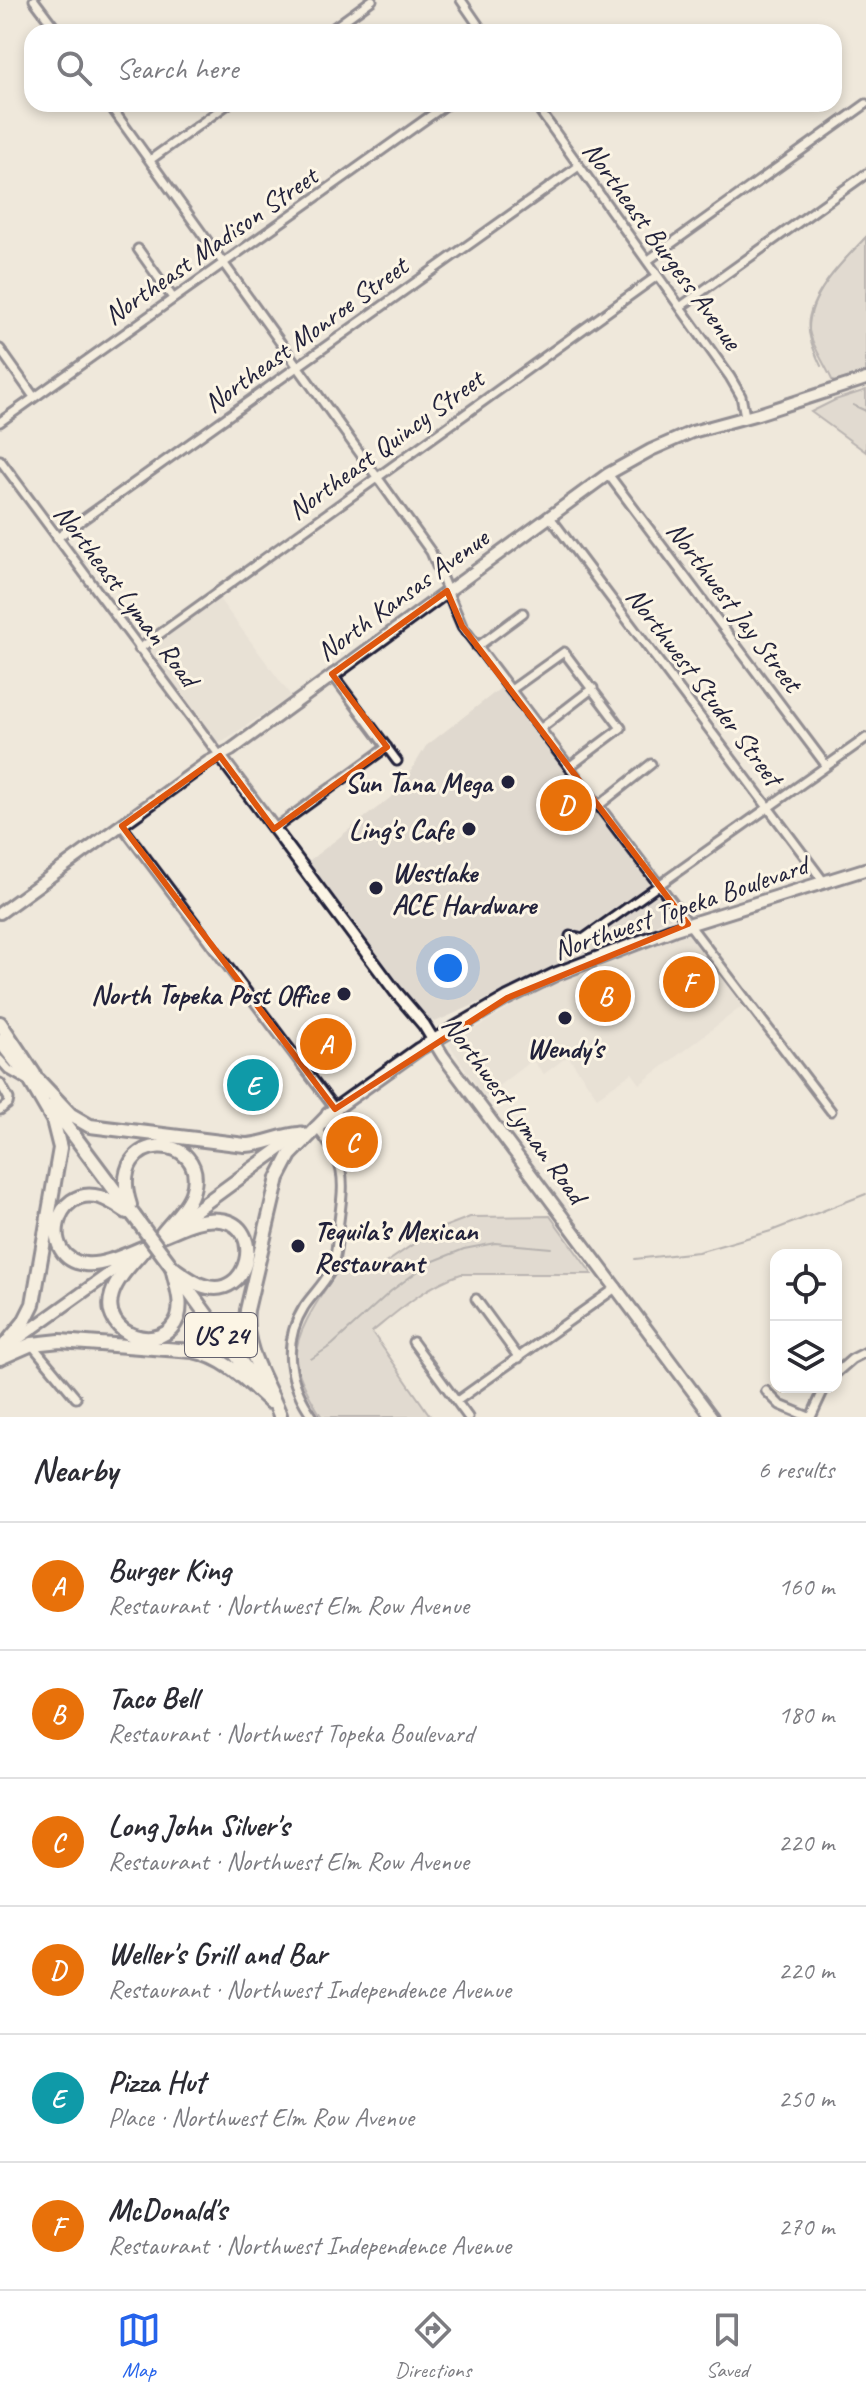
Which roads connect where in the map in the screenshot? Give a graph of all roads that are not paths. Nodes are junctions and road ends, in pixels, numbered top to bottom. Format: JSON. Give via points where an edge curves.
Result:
{"nodes":[{"id":1,"x":34,"y":0,"type":"edge"},
{"id":2,"x":372,"y":0,"type":"edge"},
{"id":3,"x":461,"y":0,"type":"edge"},
{"id":4,"x":52,"y":24,"type":"edge"},
{"id":5,"x":339,"y":24,"type":"edge"},
{"id":6,"x":478,"y":24,"type":"edge"},
{"id":7,"x":866,"y":104,"type":"edge"},
{"id":8,"x":115,"y":112,"type":"edge"},
{"id":9,"x":217,"y":112,"type":"edge"},
{"id":10,"x":436,"y":112,"type":"edge"},
{"id":11,"x":541,"y":112,"type":"edge"},
{"id":12,"x":150,"y":160,"type":"junction"},
{"id":13,"x":579,"y":166,"type":"junction"},
{"id":14,"x":866,"y":174,"type":"edge"},
{"id":15,"x":138,"y":249,"type":"dead end"},
{"id":16,"x":647,"y":261,"type":"junction"},
{"id":17,"x":223,"y":263,"type":"junction"},
{"id":18,"x":657,"y":276,"type":"junction"},
{"id":19,"x":173,"y":298,"type":"junction"},
{"id":20,"x":680,"y":307,"type":"junction"},
{"id":21,"x":0,"y":349,"type":"edge"},
{"id":22,"x":298,"y":367,"type":"junction"},
{"id":23,"x":866,"y":379,"type":"edge"},
{"id":24,"x":34,"y":397,"type":"junction"},
{"id":25,"x":745,"y":416,"type":"junction"},
{"id":26,"x":0,"y":422,"type":"edge"},
{"id":27,"x":0,"y":460,"type":"edge"},
{"id":28,"x":608,"y":474,"type":"junction"},
{"id":29,"x":377,"y":477,"type":"junction"},
{"id":30,"x":550,"y":517,"type":"junction"},
{"id":31,"x":57,"y":538,"type":"junction"},
{"id":32,"x":447,"y":591,"type":"junction"},
{"id":33,"x":523,"y":613,"type":"dead end"},
{"id":34,"x":477,"y":647,"type":"junction"},
{"id":35,"x":139,"y":649,"type":"junction"},
{"id":36,"x":332,"y":674,"type":"junction"},
{"id":37,"x":593,"y":688,"type":"junction"},
{"id":38,"x":511,"y":690,"type":"junction"},
{"id":39,"x":540,"y":729,"type":"junction"},
{"id":40,"x":866,"y":738,"type":"edge"},
{"id":41,"x":387,"y":747,"type":"junction"},
{"id":42,"x":220,"y":756,"type":"junction"},
{"id":43,"x":397,"y":761,"type":"dead end"},
{"id":44,"x":651,"y":764,"type":"dead end"},
{"id":45,"x":826,"y":765,"type":"junction"},
{"id":46,"x":569,"y":767,"type":"junction"},
{"id":47,"x":598,"y":806,"type":"junction"},
{"id":48,"x":768,"y":807,"type":"junction"},
{"id":49,"x":122,"y":826,"type":"junction"},
{"id":50,"x":274,"y":829,"type":"junction"},
{"id":51,"x":866,"y":869,"type":"edge"},
{"id":52,"x":824,"y":882,"type":"junction"},
{"id":53,"x":660,"y":886,"type":"junction"},
{"id":54,"x":0,"y":913,"type":"edge"},
{"id":55,"x":688,"y":924,"type":"junction"},
{"id":56,"x":570,"y":936,"type":"dead end"},
{"id":57,"x":0,"y":1023,"type":"edge"},
{"id":58,"x":433,"y":1040,"type":"junction"},
{"id":59,"x":0,"y":1041,"type":"edge"},
{"id":60,"x":2,"y":1065,"type":"edge"},
{"id":61,"x":0,"y":1083,"type":"edge"},
{"id":62,"x":37,"y":1085,"type":"junction"},
{"id":63,"x":335,"y":1109,"type":"junction"},
{"id":64,"x":0,"y":1110,"type":"edge"},
{"id":65,"x":831,"y":1111,"type":"dead end"},
{"id":66,"x":315,"y":1126,"type":"junction"},
{"id":67,"x":301,"y":1134,"type":"junction"},
{"id":68,"x":134,"y":1216,"type":"junction"},
{"id":69,"x":160,"y":1236,"type":"junction"},
{"id":70,"x":145,"y":1247,"type":"junction"},
{"id":71,"x":172,"y":1267,"type":"junction"},
{"id":72,"x":617,"y":1287,"type":"junction"},
{"id":73,"x":476,"y":1299,"type":"dead end"},
{"id":74,"x":413,"y":1342,"type":"dead end"},
{"id":75,"x":32,"y":1344,"type":"junction"},
{"id":76,"x":0,"y":1352,"type":"edge"},
{"id":77,"x":866,"y":1352,"type":"edge"},
{"id":78,"x":0,"y":1358,"type":"edge"},
{"id":79,"x":519,"y":1358,"type":"junction"},
{"id":80,"x":842,"y":1368,"type":"edge"},
{"id":81,"x":766,"y":1391,"type":"dead end"},
{"id":82,"x":822,"y":1393,"type":"edge"},
{"id":83,"x":76,"y":1398,"type":"dead end"},
{"id":84,"x":457,"y":1401,"type":"junction"},
{"id":85,"x":270,"y":1402,"type":"junction"},
{"id":86,"x":281,"y":1416,"type":"edge"},
{"id":87,"x":313,"y":1417,"type":"edge"},
{"id":88,"x":468,"y":1417,"type":"edge"},
{"id":89,"x":712,"y":1417,"type":"edge"},
{"id":90,"x":810,"y":1417,"type":"edge"}],
"edges":[{"from":1,"to":4,"type":"street"},
{"from":2,"to":5,"type":"street"},
{"from":3,"to":6,"type":"street"},
{"from":7,"to":16,"type":"street"},
{"from":8,"to":12,"type":"street"},
{"from":9,"to":12,"type":"street"},
{"from":10,"to":17,"type":"street","name":"Northeast Madison Street"},
{"from":11,"to":13,"type":"street","name":"Northeast Burgess Avenue"},
{"from":12,"to":17,"type":"street"},
{"from":13,"to":16,"type":"street","name":"Northeast Burgess Avenue"},
{"from":13,"to":22,"type":"street","name":"Northeast Monroe Street"},
{"from":14,"to":20,"type":"street"},
{"from":15,"to":19,"type":"street"},
{"from":16,"to":18,"type":"street","name":"Northeast Burgess Avenue"},
{"from":17,"to":19,"type":"street","name":"Northeast Madison Street"},
{"from":17,"to":22,"type":"street"},
{"from":18,"to":20,"type":"street","name":"Northeast Burgess Avenue"},
{"from":18,"to":29,"type":"street","name":"Northeast Quincy Street"},
{"from":19,"to":24,"type":"street","name":"Northeast Madison Street"},
{"from":20,"to":25,"type":"street","name":"Northeast Burgess Avenue","via":[[735,385]]},
{"from":21,"to":24,"type":"street"},
{"from":22,"to":29,"type":"street"},
{"from":22,"to":31,"type":"street","name":"Northeast Monroe Street"},
{"from":23,"to":25,"type":"main road","name":"North Kansas Avenue"},
{"from":24,"to":26,"type":"street","name":"Northeast Madison Street"},
{"from":25,"to":28,"type":"main road","name":"North Kansas Avenue","via":[[692,432]]},
{"from":27,"to":31,"type":"street","name":"Northeast Lyman Road"},
{"from":28,"to":30,"type":"main road","name":"North Kansas Avenue"},
{"from":28,"to":45,"type":"street","name":"Northwest Jay Street"},
{"from":29,"to":32,"type":"street","via":[[431,552]]},
{"from":29,"to":35,"type":"street","name":"Northeast Quincy Street"},
{"from":30,"to":32,"type":"main road","name":"North Kansas Avenue"},
{"from":30,"to":48,"type":"street","name":"Northwest Studer Street"},
{"from":31,"to":35,"type":"street","name":"Northeast Lyman Road"},
{"from":32,"to":34,"type":"street"},
{"from":32,"to":36,"type":"main road","name":"North Kansas Avenue"},
{"from":33,"to":34,"type":"street"},
{"from":34,"to":38,"type":"street"},
{"from":35,"to":42,"type":"street","name":"Northeast Lyman Road"},
{"from":36,"to":41,"type":"street"},
{"from":36,"to":42,"type":"main road","name":"North Kansas Avenue"},
{"from":37,"to":38,"type":"street","via":[[564,652]]},
{"from":37,"to":39,"type":"street"},
{"from":37,"to":46,"type":"street","via":[[621,728]]},
{"from":38,"to":39,"type":"street"},
{"from":39,"to":46,"type":"street"},
{"from":40,"to":45,"type":"street"},
{"from":41,"to":43,"type":"street"},
{"from":41,"to":50,"type":"street"},
{"from":42,"to":49,"type":"main road","name":"North Kansas Avenue"},
{"from":42,"to":50,"type":"main road","name":"Northwest Lyman Road"},
{"from":44,"to":47,"type":"street"},
{"from":45,"to":48,"type":"street"},
{"from":46,"to":47,"type":"street"},
{"from":47,"to":53,"type":"street"},
{"from":48,"to":52,"type":"street","name":"Northwest Studer Street"},
{"from":48,"to":53,"type":"street"},
{"from":49,"to":54,"type":"main road","name":"North Kansas Avenue"},
{"from":49,"to":63,"type":"street"},
{"from":50,"to":58,"type":"main road","name":"Northwest Lyman Road"},
{"from":51,"to":52,"type":"main road","name":"Northwest Topeka Boulevard"},
{"from":52,"to":55,"type":"main road","name":"Northwest Topeka Boulevard"},
{"from":53,"to":55,"type":"street"},
{"from":53,"to":56,"type":"street","via":[[583,939]]},
{"from":55,"to":58,"type":"main road","name":"Northwest Topeka Boulevard","via":[[556,974]]},
{"from":55,"to":65,"type":"street"},
{"from":57,"to":62,"type":"highway","number":"US 24"},
{"from":58,"to":63,"type":"main road","name":"Northwest Topeka Boulevard"},
{"from":58,"to":72,"type":"main road","name":"Northwest Lyman Road"},
{"from":59,"to":62,"type":"highway","number":"US 24"},
{"from":60,"to":62,"type":"street"},
{"from":61,"to":64,"type":"street","via":[[9,1099]]},
{"from":62,"to":67,"type":"highway","via":[[71,1115],[97,1128],[245,1145]]},
{"from":62,"to":68,"type":"highway","number":"US 24"},
{"from":62,"to":76,"type":"highway","via":[[57,1129],[59,1160],[33,1304]]},
{"from":63,"to":66,"type":"highway"},
{"from":66,"to":67,"type":"main road"},
{"from":66,"to":86,"type":"highway","via":[[278,1178],[247,1310],[253,1357]]},
{"from":66,"to":87,"type":"street","via":[[336,1154],[344,1182],[334,1262],[299,1317],[291,1340],[293,1379]]},
{"from":67,"to":69,"type":"main road"},
{"from":68,"to":69,"type":"highway","via":[[125,1186],[136,1156],[160,1145],[182,1153],[193,1170],[192,1193]]},
{"from":68,"to":70,"type":"highway","via":[[104,1198],[79,1197],[60,1214],[56,1234],[65,1253],[87,1264]]},
{"from":68,"to":71,"type":"highway","number":"US 24","bridge":true},
{"from":69,"to":70,"type":"main road"},
{"from":69,"to":71,"type":"highway","via":[[203,1220],[222,1220],[245,1240],[247,1263],[226,1285],[206,1287]]},
{"from":70,"to":71,"type":"highway","via":[[111,1298],[113,1318],[128,1334],[155,1337],[175,1322],[179,1302]]},
{"from":70,"to":76,"type":"main road"},
{"from":71,"to":85,"type":"highway","number":"US 24"},
{"from":72,"to":79,"type":"street"},
{"from":72,"to":89,"type":"main road","name":"Northwest Lyman Road"},
{"from":73,"to":79,"type":"street"},
{"from":74,"to":84,"type":"street"},
{"from":75,"to":78,"type":"highway"},
{"from":75,"to":83,"type":"street"},
{"from":75,"to":85,"type":"highway","via":[[60,1341],[202,1353],[229,1365]]},
{"from":77,"to":80,"type":"street"},
{"from":79,"to":84,"type":"street"},
{"from":81,"to":90,"type":"street","via":[[780,1405]]},
{"from":82,"to":90,"type":"street"},
{"from":84,"to":88,"type":"street"},
{"from":85,"to":86,"type":"highway","number":"US 24"}]}
